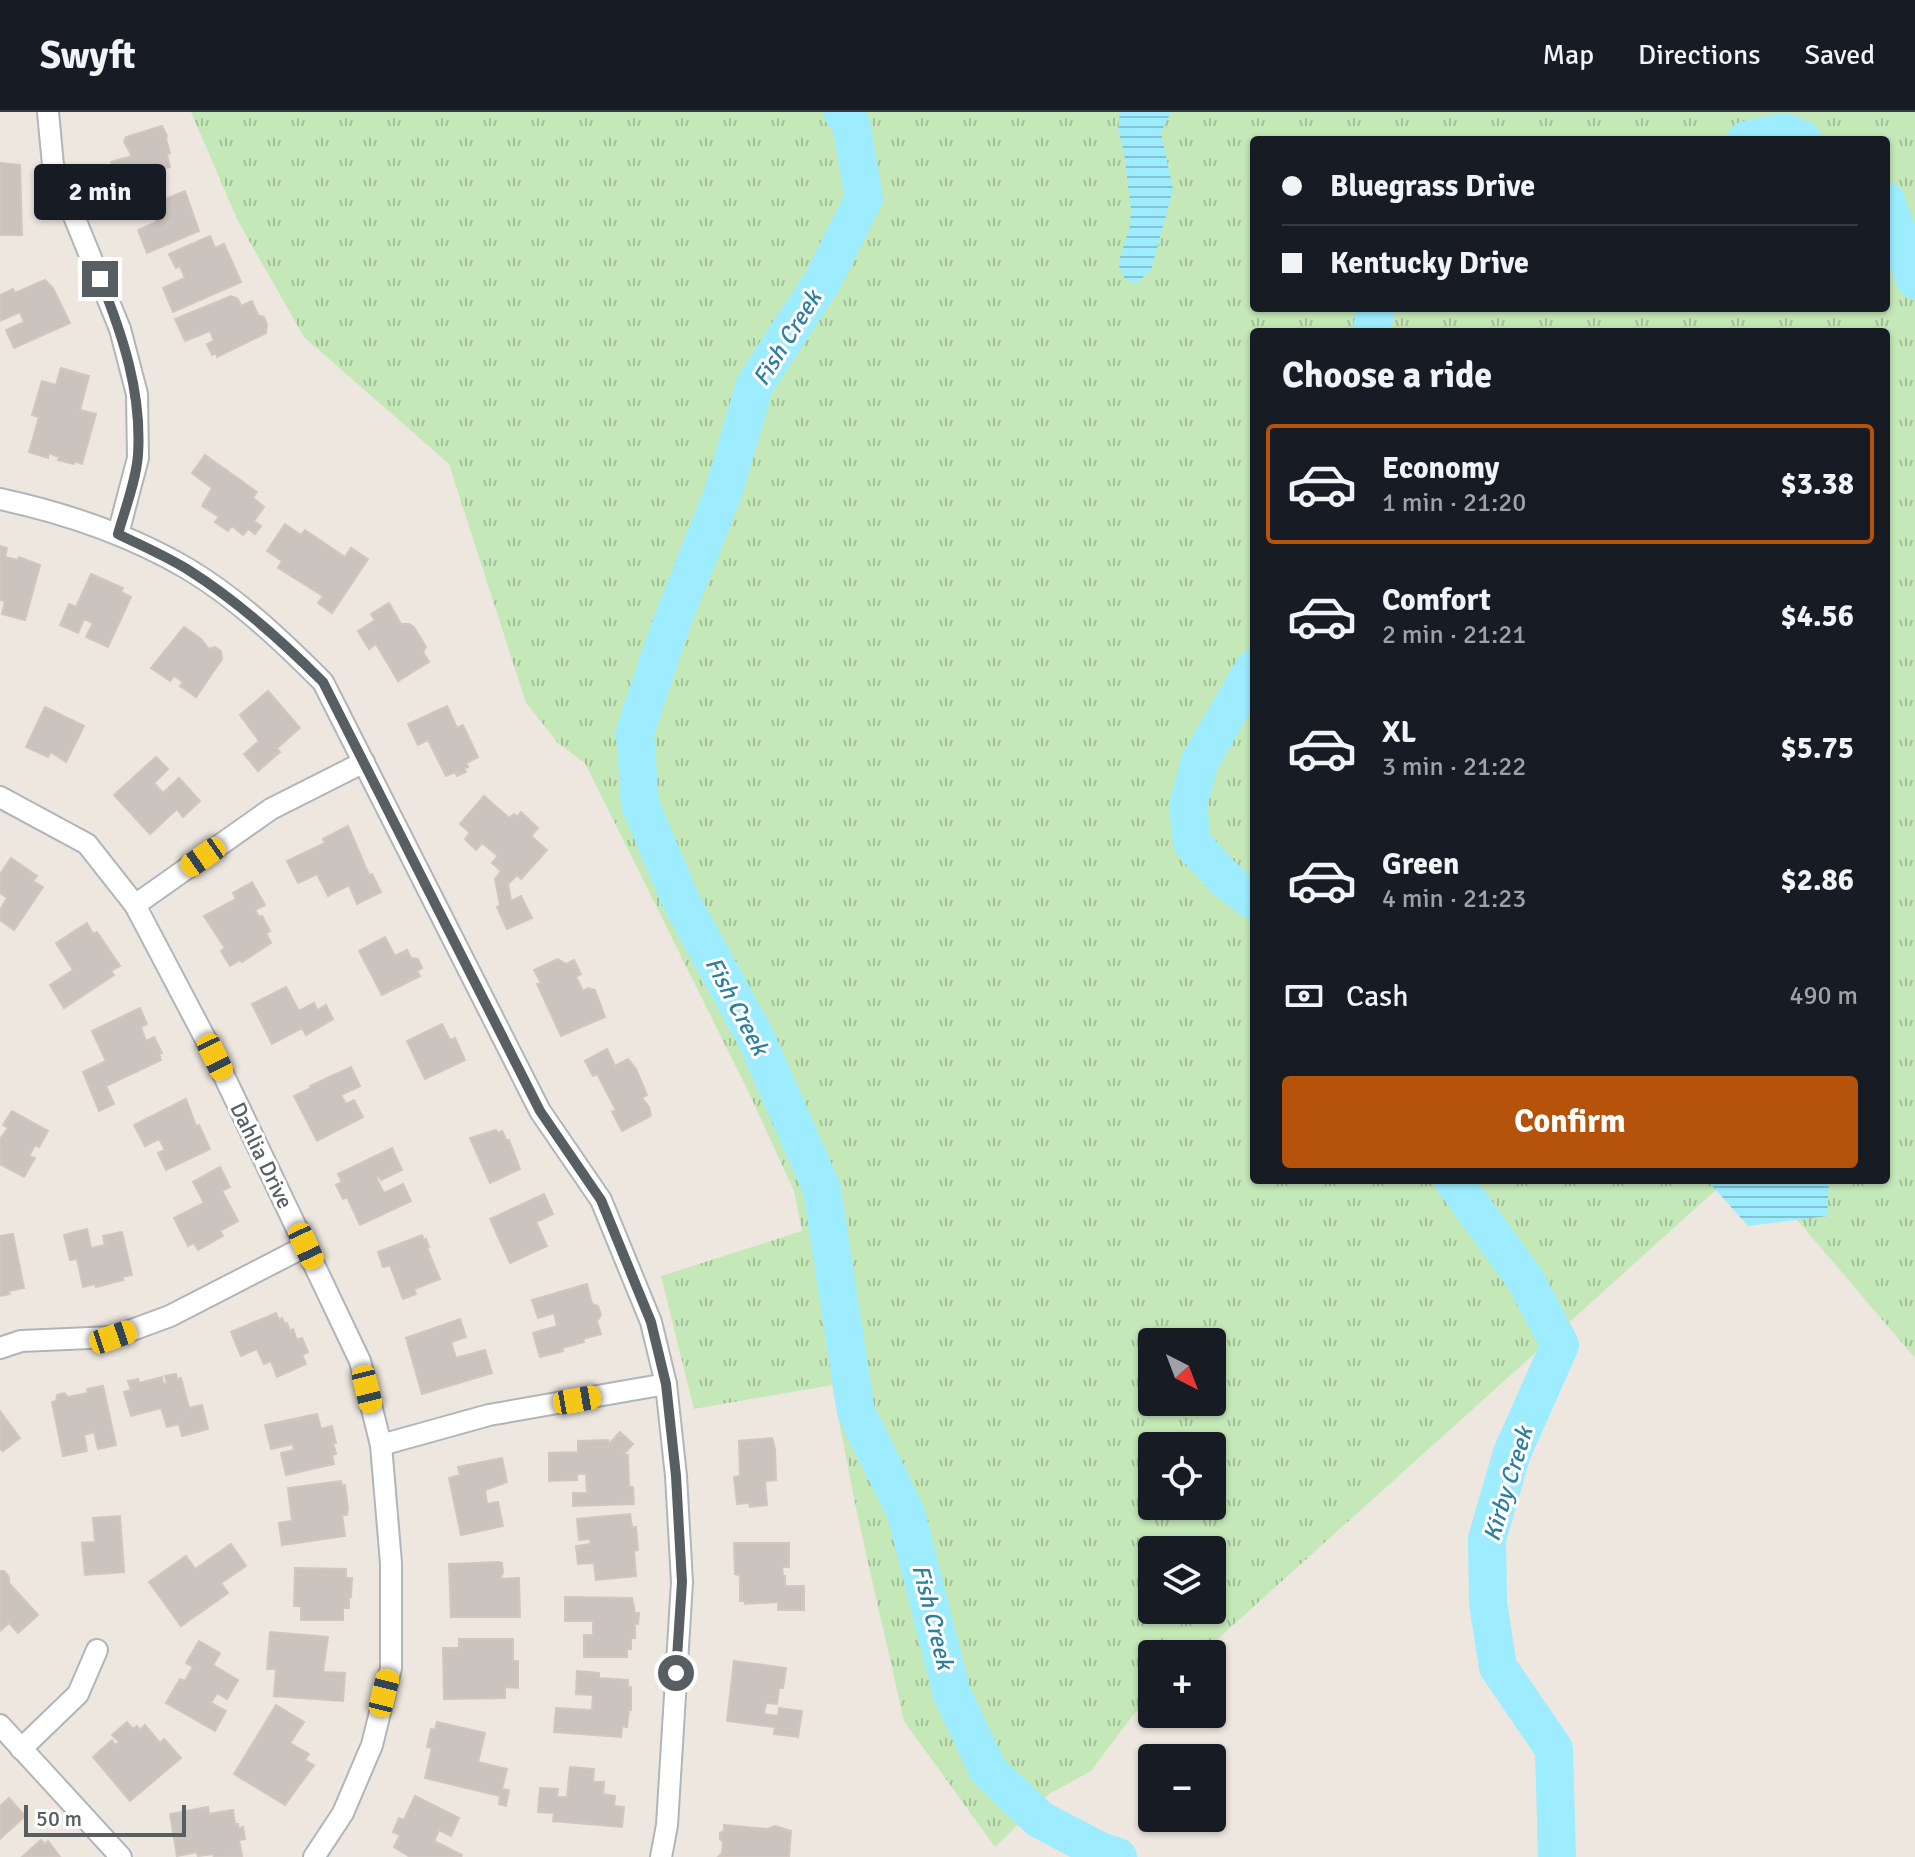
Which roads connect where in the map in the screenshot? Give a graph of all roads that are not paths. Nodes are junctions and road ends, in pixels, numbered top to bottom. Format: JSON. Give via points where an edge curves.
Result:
{"nodes":[{"id":1,"x":48,"y":112,"type":"edge"},
{"id":2,"x":0,"y":499,"type":"edge"},
{"id":3,"x":118,"y":534,"type":"junction"},
{"id":4,"x":364,"y":762,"type":"junction"},
{"id":5,"x":0,"y":797,"type":"edge"},
{"id":6,"x":135,"y":905,"type":"junction"},
{"id":7,"x":306,"y":1246,"type":"junction"},
{"id":8,"x":0,"y":1348,"type":"edge"},
{"id":9,"x":666,"y":1384,"type":"junction"},
{"id":10,"x":381,"y":1445,"type":"junction"},
{"id":11,"x":97,"y":1650,"type":"dead end"},
{"id":12,"x":0,"y":1725,"type":"edge"},
{"id":13,"x":21,"y":1749,"type":"junction"},
{"id":14,"x":121,"y":1857,"type":"edge"},
{"id":15,"x":314,"y":1857,"type":"edge"},
{"id":16,"x":661,"y":1857,"type":"edge"}],
"edges":[{"from":1,"to":3,"type":"street","via":[[53,165],[120,329],[137,394],[138,458]]},
{"from":2,"to":3,"type":"street"},
{"from":3,"to":4,"type":"street","via":[[188,569],[287,645],[323,682]]},
{"from":4,"to":6,"type":"street","via":[[271,809]]},
{"from":4,"to":9,"type":"street","via":[[540,1111],[606,1210],[651,1322]]},
{"from":5,"to":6,"type":"street","name":"Dahlia Drive","via":[[87,844]]},
{"from":6,"to":7,"type":"street","name":"Dahlia Drive"},
{"from":7,"to":8,"type":"street","via":[[170,1316],[113,1337],[21,1341]]},
{"from":7,"to":10,"type":"street","name":"Dahlia Drive","via":[[360,1361]]},
{"from":9,"to":10,"type":"street","via":[[489,1415]]},
{"from":9,"to":16,"type":"street","via":[[682,1582]]},
{"from":10,"to":15,"type":"street","name":"Dahlia Drive","via":[[391,1563],[391,1668],[372,1745],[343,1813]]},
{"from":11,"to":13,"type":"street","via":[[78,1694]]},
{"from":12,"to":13,"type":"street"},
{"from":13,"to":14,"type":"street"}]}
